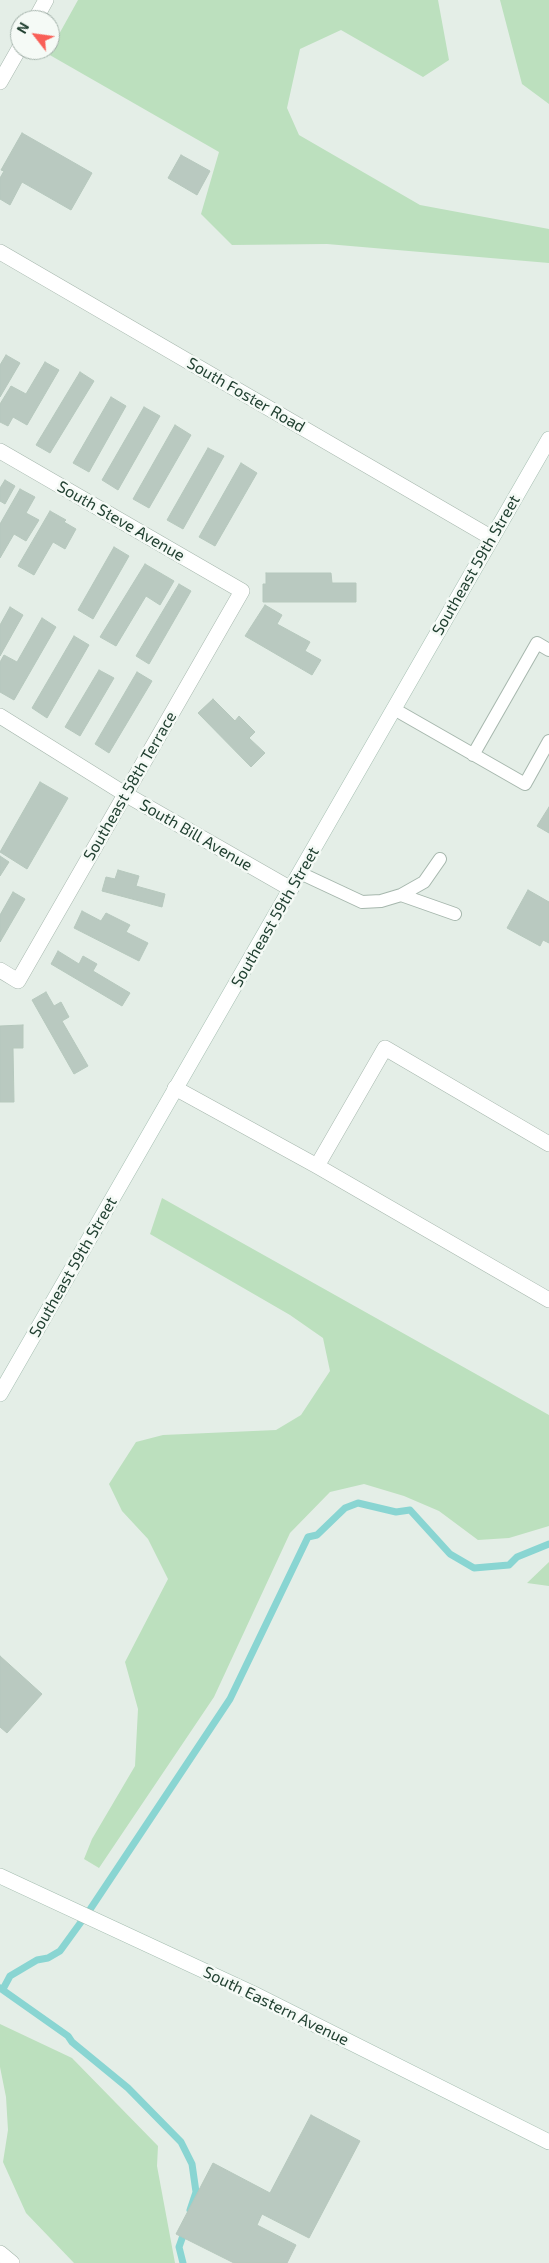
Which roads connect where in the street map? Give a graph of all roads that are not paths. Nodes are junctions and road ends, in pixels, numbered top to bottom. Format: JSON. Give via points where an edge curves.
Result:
{"nodes":[{"id":1,"x":13,"y":60,"type":"edge"},
{"id":2,"x":0,"y":82,"type":"edge"},
{"id":3,"x":0,"y":252,"type":"edge"},
{"id":4,"x":549,"y":438,"type":"edge"},
{"id":5,"x":0,"y":451,"type":"edge"},
{"id":6,"x":492,"y":538,"type":"junction"},
{"id":7,"x":242,"y":591,"type":"joint"},
{"id":8,"x":549,"y":650,"type":"edge"},
{"id":9,"x":394,"y":709,"type":"junction"},
{"id":10,"x":0,"y":716,"type":"edge"},
{"id":11,"x":549,"y":741,"type":"edge"},
{"id":12,"x":473,"y":755,"type":"junction"},
{"id":13,"x":125,"y":794,"type":"junction"},
{"id":14,"x":440,"y":859,"type":"dead end"},
{"id":15,"x":300,"y":873,"type":"junction"},
{"id":16,"x":291,"y":889,"type":"junction"},
{"id":17,"x":401,"y":895,"type":"junction"},
{"id":18,"x":455,"y":914,"type":"dead end"},
{"id":19,"x":0,"y":970,"type":"edge"},
{"id":20,"x":175,"y":1088,"type":"junction"},
{"id":21,"x":549,"y":1144,"type":"edge"},
{"id":22,"x":316,"y":1166,"type":"junction"},
{"id":23,"x":549,"y":1300,"type":"edge"},
{"id":24,"x":0,"y":1394,"type":"edge"},
{"id":25,"x":0,"y":1876,"type":"edge"},
{"id":26,"x":549,"y":2142,"type":"edge"},
{"id":27,"x":0,"y":2253,"type":"edge"},
{"id":28,"x":12,"y":2263,"type":"edge"}],
"edges":[{"from":1,"to":2,"type":"street"},
{"from":3,"to":6,"type":"street","name":"South Foster Road"},
{"from":4,"to":6,"type":"street","name":"Southeast 59th Street"},
{"from":5,"to":7,"type":"street","name":"South Steve Avenue"},
{"from":6,"to":9,"type":"street","name":"Southeast 59th Street"},
{"from":7,"to":13,"type":"street","name":"Southeast 58th Terrace"},
{"from":8,"to":12,"type":"lane","via":[[537,643]]},
{"from":9,"to":12,"type":"lane"},
{"from":9,"to":15,"type":"street","name":"Southeast 59th Street"},
{"from":10,"to":13,"type":"street","name":"South Bill Avenue"},
{"from":11,"to":12,"type":"lane","via":[[525,784]]},
{"from":13,"to":16,"type":"street","name":"South Bill Avenue"},
{"from":13,"to":19,"type":"street","name":"Southeast 58th Terrace","via":[[18,981]]},
{"from":14,"to":17,"type":"lane","via":[[424,882]]},
{"from":15,"to":16,"type":"street","name":"Southeast 59th Street"},
{"from":15,"to":17,"type":"lane","via":[[362,902]]},
{"from":16,"to":20,"type":"street","name":"Southeast 59th Street"},
{"from":17,"to":18,"type":"lane"},
{"from":20,"to":22,"type":"street"},
{"from":20,"to":24,"type":"street","name":"Southeast 59th Street"},
{"from":21,"to":22,"type":"street","via":[[385,1048]]},
{"from":22,"to":23,"type":"street"},
{"from":25,"to":26,"type":"street","name":"South Eastern Avenue","via":[[252,1993]]},
{"from":27,"to":28,"type":"street"}]}
